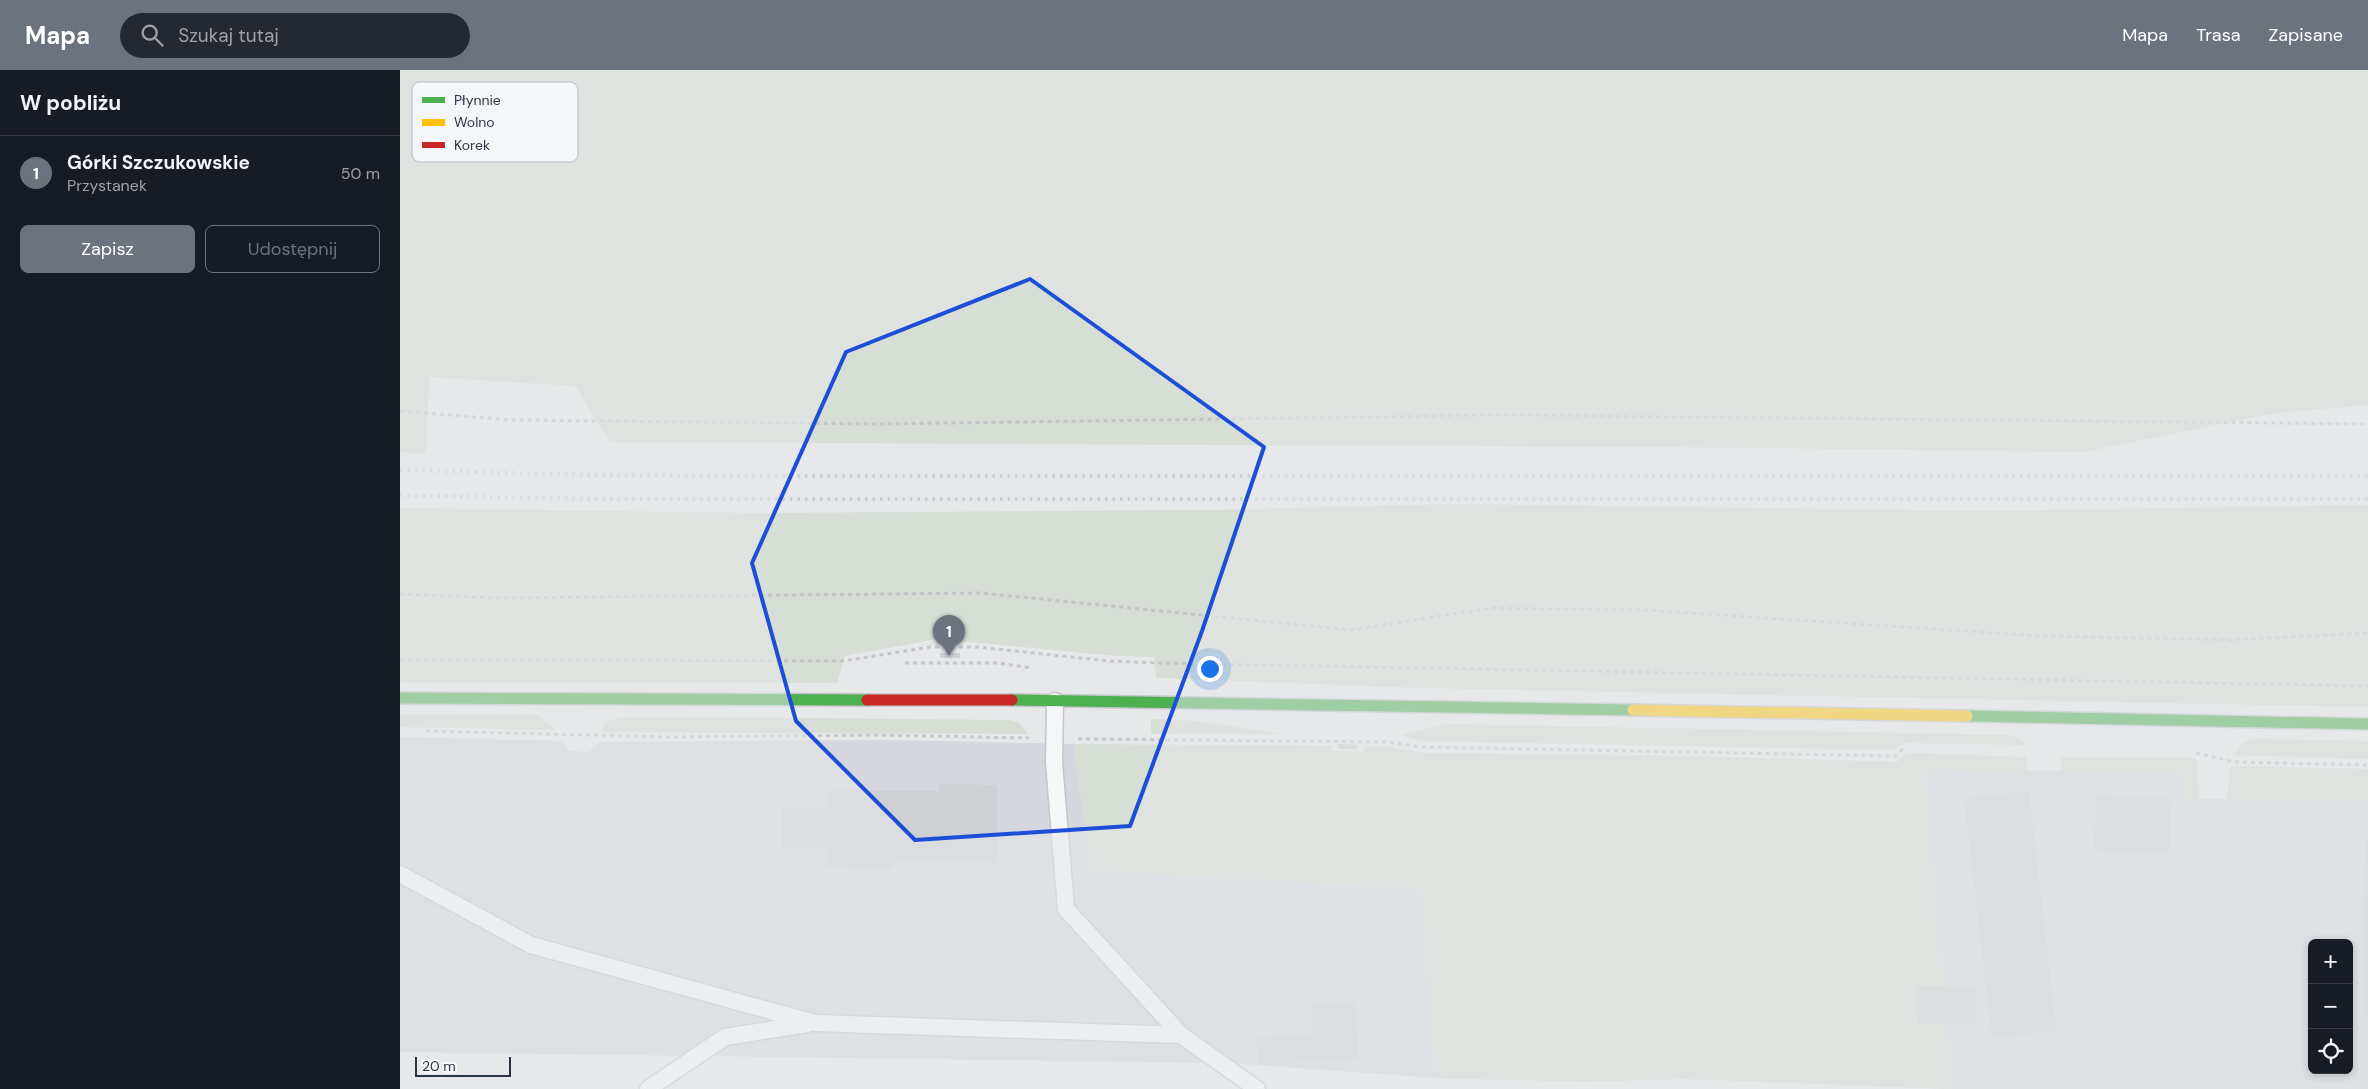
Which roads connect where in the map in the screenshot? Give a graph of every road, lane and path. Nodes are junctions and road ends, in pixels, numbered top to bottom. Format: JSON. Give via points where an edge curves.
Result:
{"nodes":[{"id":1,"x":400,"y":411,"type":"edge"},
{"id":2,"x":2368,"y":424,"type":"edge"},
{"id":3,"x":400,"y":594,"type":"edge"},
{"id":4,"x":2368,"y":632,"type":"edge"},
{"id":5,"x":400,"y":660,"type":"edge"},
{"id":6,"x":2368,"y":686,"type":"edge"},
{"id":7,"x":400,"y":698,"type":"edge"},
{"id":8,"x":1055,"y":701,"type":"junction"},
{"id":9,"x":2368,"y":724,"type":"edge"},
{"id":10,"x":419,"y":731,"type":"dead end"},
{"id":11,"x":1054,"y":739,"type":"junction"},
{"id":12,"x":1911,"y":747,"type":"dead end"},
{"id":13,"x":2187,"y":753,"type":"dead end"},
{"id":14,"x":2368,"y":765,"type":"edge"},
{"id":15,"x":400,"y":874,"type":"edge"},
{"id":16,"x":815,"y":1023,"type":"junction"},
{"id":17,"x":1181,"y":1035,"type":"junction"},
{"id":18,"x":648,"y":1089,"type":"edge"},
{"id":19,"x":1257,"y":1089,"type":"edge"}],
"edges":[{"from":1,"to":2,"type":"path","via":[[511,420],[878,424],[1500,415]]},
{"from":3,"to":4,"type":"path","via":[[516,598],[981,593],[1351,630],[1492,608],[1643,610],[2041,636],[2229,640]]},
{"from":5,"to":6,"type":"path","via":[[831,662],[930,647],[976,647],[1159,663]]},
{"from":7,"to":8,"type":"main road"},
{"from":8,"to":9,"type":"main road"},
{"from":8,"to":11,"type":"lane"},
{"from":10,"to":11,"type":"path","via":[[671,737],[875,735]]},
{"from":11,"to":12,"type":"path","via":[[1387,742],[1422,747],[1895,756],[1905,747]]},
{"from":11,"to":17,"type":"lane","via":[[1066,909]]},
{"from":13,"to":14,"type":"path","via":[[2235,762]]},
{"from":15,"to":16,"type":"lane","via":[[531,945]]},
{"from":16,"to":17,"type":"lane"},
{"from":16,"to":18,"type":"lane","via":[[725,1037]]},
{"from":17,"to":19,"type":"lane"}]}
